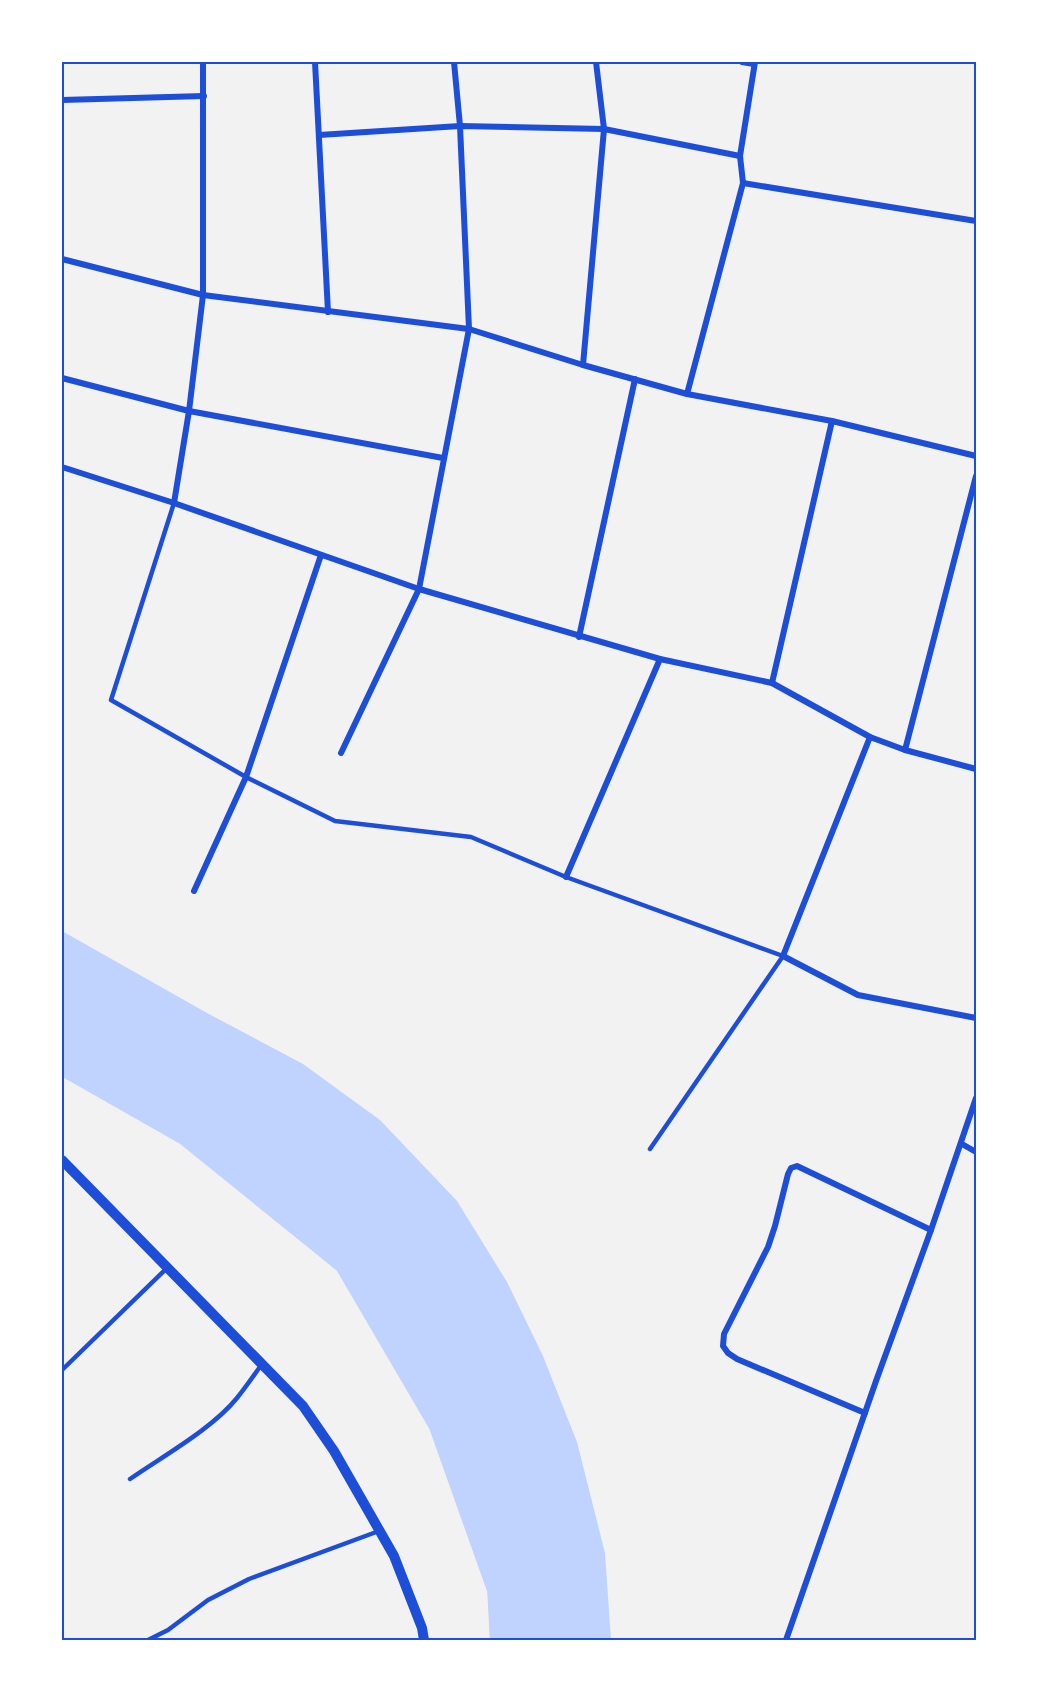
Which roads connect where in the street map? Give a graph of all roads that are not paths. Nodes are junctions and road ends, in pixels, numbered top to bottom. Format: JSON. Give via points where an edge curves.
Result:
{"nodes":[{"id":1,"x":203,"y":62,"type":"edge"},
{"id":2,"x":315,"y":62,"type":"edge"},
{"id":3,"x":454,"y":62,"type":"edge"},
{"id":4,"x":596,"y":62,"type":"edge"},
{"id":5,"x":742,"y":62,"type":"edge"},
{"id":6,"x":755,"y":63,"type":"edge"},
{"id":7,"x":204,"y":96,"type":"junction"},
{"id":8,"x":62,"y":100,"type":"edge"},
{"id":9,"x":460,"y":126,"type":"junction"},
{"id":10,"x":604,"y":129,"type":"junction"},
{"id":11,"x":319,"y":135,"type":"junction"},
{"id":12,"x":740,"y":156,"type":"junction"},
{"id":13,"x":743,"y":183,"type":"junction"},
{"id":14,"x":976,"y":221,"type":"edge"},
{"id":15,"x":62,"y":259,"type":"edge"},
{"id":16,"x":203,"y":295,"type":"junction"},
{"id":17,"x":328,"y":312,"type":"junction"},
{"id":18,"x":469,"y":329,"type":"junction"},
{"id":19,"x":583,"y":365,"type":"junction"},
{"id":20,"x":62,"y":378,"type":"edge"},
{"id":21,"x":635,"y":379,"type":"junction"},
{"id":22,"x":687,"y":394,"type":"junction"},
{"id":23,"x":189,"y":411,"type":"junction"},
{"id":24,"x":832,"y":421,"type":"junction"},
{"id":25,"x":976,"y":456,"type":"edge"},
{"id":26,"x":443,"y":458,"type":"junction"},
{"id":27,"x":62,"y":467,"type":"edge"},
{"id":28,"x":976,"y":476,"type":"edge"},
{"id":29,"x":174,"y":503,"type":"junction"},
{"id":30,"x":321,"y":555,"type":"junction"},
{"id":31,"x":419,"y":589,"type":"junction"},
{"id":32,"x":579,"y":637,"type":"junction"},
{"id":33,"x":660,"y":659,"type":"junction"},
{"id":34,"x":772,"y":683,"type":"junction"},
{"id":35,"x":870,"y":737,"type":"junction"},
{"id":36,"x":905,"y":750,"type":"junction"},
{"id":37,"x":341,"y":753,"type":"dead end"},
{"id":38,"x":976,"y":769,"type":"edge"},
{"id":39,"x":246,"y":777,"type":"junction"},
{"id":40,"x":566,"y":877,"type":"junction"},
{"id":41,"x":194,"y":891,"type":"dead end"},
{"id":42,"x":783,"y":956,"type":"junction"},
{"id":43,"x":976,"y":1018,"type":"edge"},
{"id":44,"x":976,"y":1098,"type":"edge"},
{"id":45,"x":962,"y":1144,"type":"junction"},
{"id":46,"x":650,"y":1149,"type":"dead end"},
{"id":47,"x":976,"y":1152,"type":"edge"},
{"id":48,"x":62,"y":1160,"type":"edge"},
{"id":49,"x":931,"y":1230,"type":"junction"},
{"id":50,"x":167,"y":1268,"type":"junction"},
{"id":51,"x":262,"y":1364,"type":"junction"},
{"id":52,"x":62,"y":1370,"type":"edge"},
{"id":53,"x":865,"y":1413,"type":"junction"},
{"id":54,"x":130,"y":1479,"type":"dead end"},
{"id":55,"x":379,"y":1531,"type":"junction"},
{"id":56,"x":148,"y":1641,"type":"edge"},
{"id":57,"x":424,"y":1641,"type":"edge"},
{"id":58,"x":786,"y":1641,"type":"edge"}],
"edges":[{"from":1,"to":7,"type":"street"},
{"from":2,"to":11,"type":"street"},
{"from":3,"to":9,"type":"street"},
{"from":4,"to":10,"type":"street"},
{"from":5,"to":6,"type":"street"},
{"from":6,"to":12,"type":"street"},
{"from":7,"to":8,"type":"street"},
{"from":7,"to":16,"type":"street"},
{"from":9,"to":10,"type":"street"},
{"from":9,"to":11,"type":"street"},
{"from":9,"to":18,"type":"street"},
{"from":10,"to":12,"type":"street"},
{"from":10,"to":19,"type":"street"},
{"from":11,"to":17,"type":"street"},
{"from":12,"to":13,"type":"street"},
{"from":13,"to":14,"type":"street"},
{"from":13,"to":22,"type":"street"},
{"from":15,"to":16,"type":"street"},
{"from":16,"to":17,"type":"street"},
{"from":16,"to":23,"type":"street"},
{"from":17,"to":18,"type":"street"},
{"from":18,"to":19,"type":"street"},
{"from":18,"to":26,"type":"street"},
{"from":19,"to":21,"type":"street"},
{"from":20,"to":23,"type":"street"},
{"from":21,"to":22,"type":"street"},
{"from":21,"to":32,"type":"street"},
{"from":22,"to":24,"type":"street"},
{"from":23,"to":26,"type":"street"},
{"from":23,"to":29,"type":"street"},
{"from":24,"to":25,"type":"street"},
{"from":24,"to":34,"type":"street"},
{"from":26,"to":31,"type":"street"},
{"from":27,"to":29,"type":"street"},
{"from":28,"to":36,"type":"street"},
{"from":29,"to":30,"type":"street"},
{"from":29,"to":39,"type":"lane","via":[[111,700]]},
{"from":30,"to":31,"type":"street"},
{"from":30,"to":39,"type":"street"},
{"from":31,"to":32,"type":"street"},
{"from":31,"to":37,"type":"street"},
{"from":32,"to":33,"type":"street"},
{"from":33,"to":34,"type":"street"},
{"from":33,"to":40,"type":"street"},
{"from":34,"to":35,"type":"street"},
{"from":35,"to":36,"type":"street"},
{"from":35,"to":42,"type":"street"},
{"from":36,"to":38,"type":"street"},
{"from":39,"to":40,"type":"lane","via":[[335,821],[471,837]]},
{"from":39,"to":41,"type":"street"},
{"from":40,"to":42,"type":"lane"},
{"from":42,"to":43,"type":"street","via":[[858,995]]},
{"from":42,"to":46,"type":"lane"},
{"from":44,"to":45,"type":"street"},
{"from":45,"to":47,"type":"street"},
{"from":45,"to":49,"type":"street"},
{"from":48,"to":50,"type":"street"},
{"from":49,"to":53,"type":"street"},
{"from":49,"to":53,"type":"street","via":[[797,1166],[791,1168],[768,1247],[724,1334],[723,1346],[737,1359]]},
{"from":50,"to":51,"type":"street"},
{"from":50,"to":52,"type":"lane"},
{"from":51,"to":54,"type":"lane","via":[[224,1412]]},
{"from":51,"to":55,"type":"street","via":[[303,1406],[334,1451]]},
{"from":53,"to":58,"type":"street"},
{"from":55,"to":56,"type":"lane","via":[[249,1579],[208,1600]]},
{"from":55,"to":57,"type":"street","via":[[394,1556]]}]}
